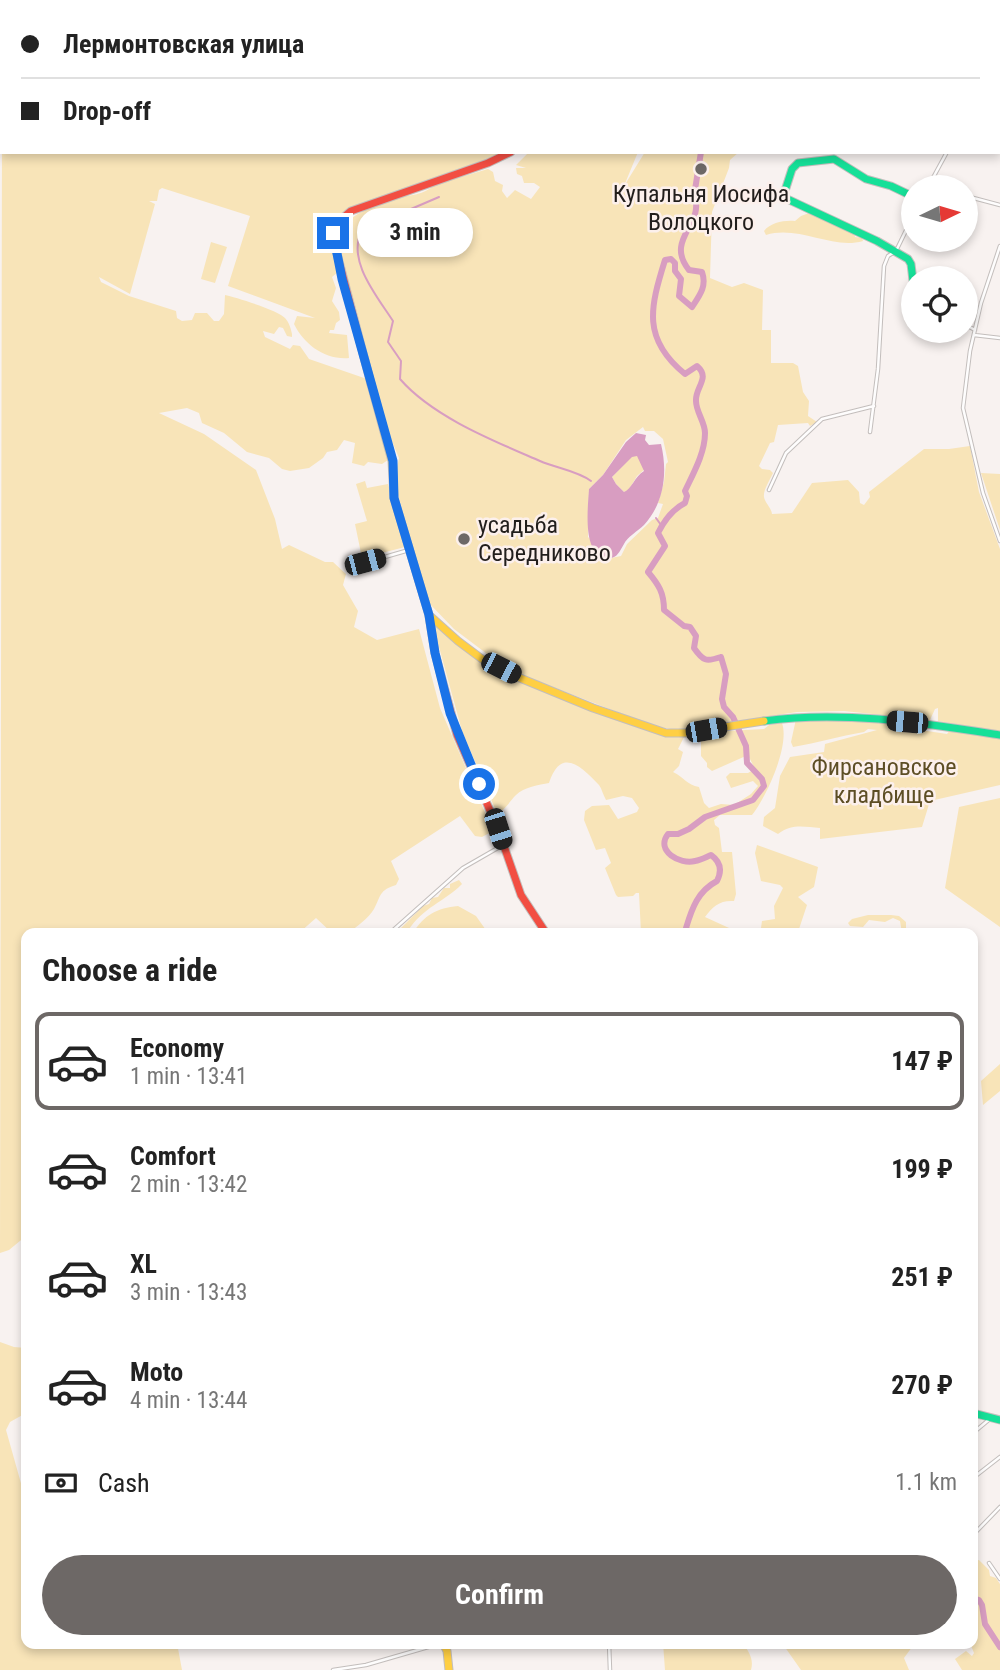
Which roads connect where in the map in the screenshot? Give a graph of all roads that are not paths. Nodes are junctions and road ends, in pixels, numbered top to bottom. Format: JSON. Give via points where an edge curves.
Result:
{"nodes":[{"id":1,"x":508,"y":154,"type":"edge"},
{"id":2,"x":946,"y":154,"type":"edge"},
{"id":3,"x":935,"y":175,"type":"edge"},
{"id":4,"x":901,"y":191,"type":"edge"},
{"id":5,"x":978,"y":199,"type":"edge"},
{"id":6,"x":1000,"y":205,"type":"edge"},
{"id":7,"x":901,"y":241,"type":"edge"},
{"id":8,"x":1000,"y":246,"type":"edge"},
{"id":9,"x":896,"y":251,"type":"junction"},
{"id":10,"x":911,"y":266,"type":"edge"},
{"id":11,"x":978,"y":315,"type":"edge"},
{"id":12,"x":978,"y":333,"type":"edge"},
{"id":13,"x":1000,"y":338,"type":"edge"},
{"id":14,"x":972,"y":343,"type":"edge"},
{"id":15,"x":875,"y":406,"type":"junction"},
{"id":16,"x":870,"y":432,"type":"dead end"},
{"id":17,"x":769,"y":490,"type":"dead end"},
{"id":18,"x":1000,"y":541,"type":"edge"},
{"id":19,"x":409,"y":550,"type":"junction"},
{"id":20,"x":362,"y":560,"type":"dead end"},
{"id":21,"x":429,"y":615,"type":"junction"},
{"id":22,"x":1000,"y":735,"type":"edge"},
{"id":23,"x":503,"y":845,"type":"junction"},
{"id":24,"x":396,"y":928,"type":"edge"},
{"id":25,"x":543,"y":928,"type":"edge"},
{"id":26,"x":978,"y":1414,"type":"edge"},
{"id":27,"x":991,"y":1418,"type":"junction"},
{"id":28,"x":1000,"y":1420,"type":"edge"},
{"id":29,"x":978,"y":1429,"type":"edge"},
{"id":30,"x":1000,"y":1457,"type":"edge"},
{"id":31,"x":978,"y":1474,"type":"edge"},
{"id":32,"x":1000,"y":1507,"type":"edge"},
{"id":33,"x":978,"y":1530,"type":"edge"},
{"id":34,"x":989,"y":1563,"type":"dead end"},
{"id":35,"x":1000,"y":1579,"type":"edge"},
{"id":36,"x":421,"y":1649,"type":"edge"},
{"id":37,"x":446,"y":1649,"type":"edge"},
{"id":38,"x":609,"y":1649,"type":"edge"},
{"id":39,"x":333,"y":1670,"type":"edge"},
{"id":40,"x":449,"y":1670,"type":"edge"},
{"id":41,"x":610,"y":1670,"type":"edge"}],
"edges":[{"from":1,"to":19,"type":"street","via":[[351,211],[335,227],[342,279],[393,461],[394,498]]},
{"from":2,"to":3,"type":"street"},
{"from":4,"to":9,"type":"street","via":[[866,179],[834,159],[802,161],[792,169],[783,197]]},
{"from":5,"to":6,"type":"street"},
{"from":7,"to":9,"type":"street"},
{"from":8,"to":11,"type":"street"},
{"from":9,"to":10,"type":"street"},
{"from":9,"to":15,"type":"street","via":[[886,258],[883,271]]},
{"from":12,"to":13,"type":"street"},
{"from":14,"to":18,"type":"street","via":[[963,408]]},
{"from":15,"to":16,"type":"street"},
{"from":15,"to":17,"type":"street","via":[[822,419],[786,453]]},
{"from":19,"to":20,"type":"street"},
{"from":19,"to":21,"type":"street"},
{"from":21,"to":22,"type":"street","via":[[482,659],[520,678],[666,733],[786,718],[848,717]]},
{"from":21,"to":23,"type":"street","via":[[450,713]]},
{"from":23,"to":24,"type":"street","via":[[457,873]]},
{"from":23,"to":25,"type":"street","via":[[521,895]]},
{"from":26,"to":27,"type":"street"},
{"from":27,"to":28,"type":"street"},
{"from":27,"to":29,"type":"street"},
{"from":30,"to":31,"type":"street"},
{"from":32,"to":33,"type":"street"},
{"from":34,"to":35,"type":"street"},
{"from":36,"to":39,"type":"street"},
{"from":37,"to":40,"type":"street"},
{"from":38,"to":41,"type":"street"}]}
